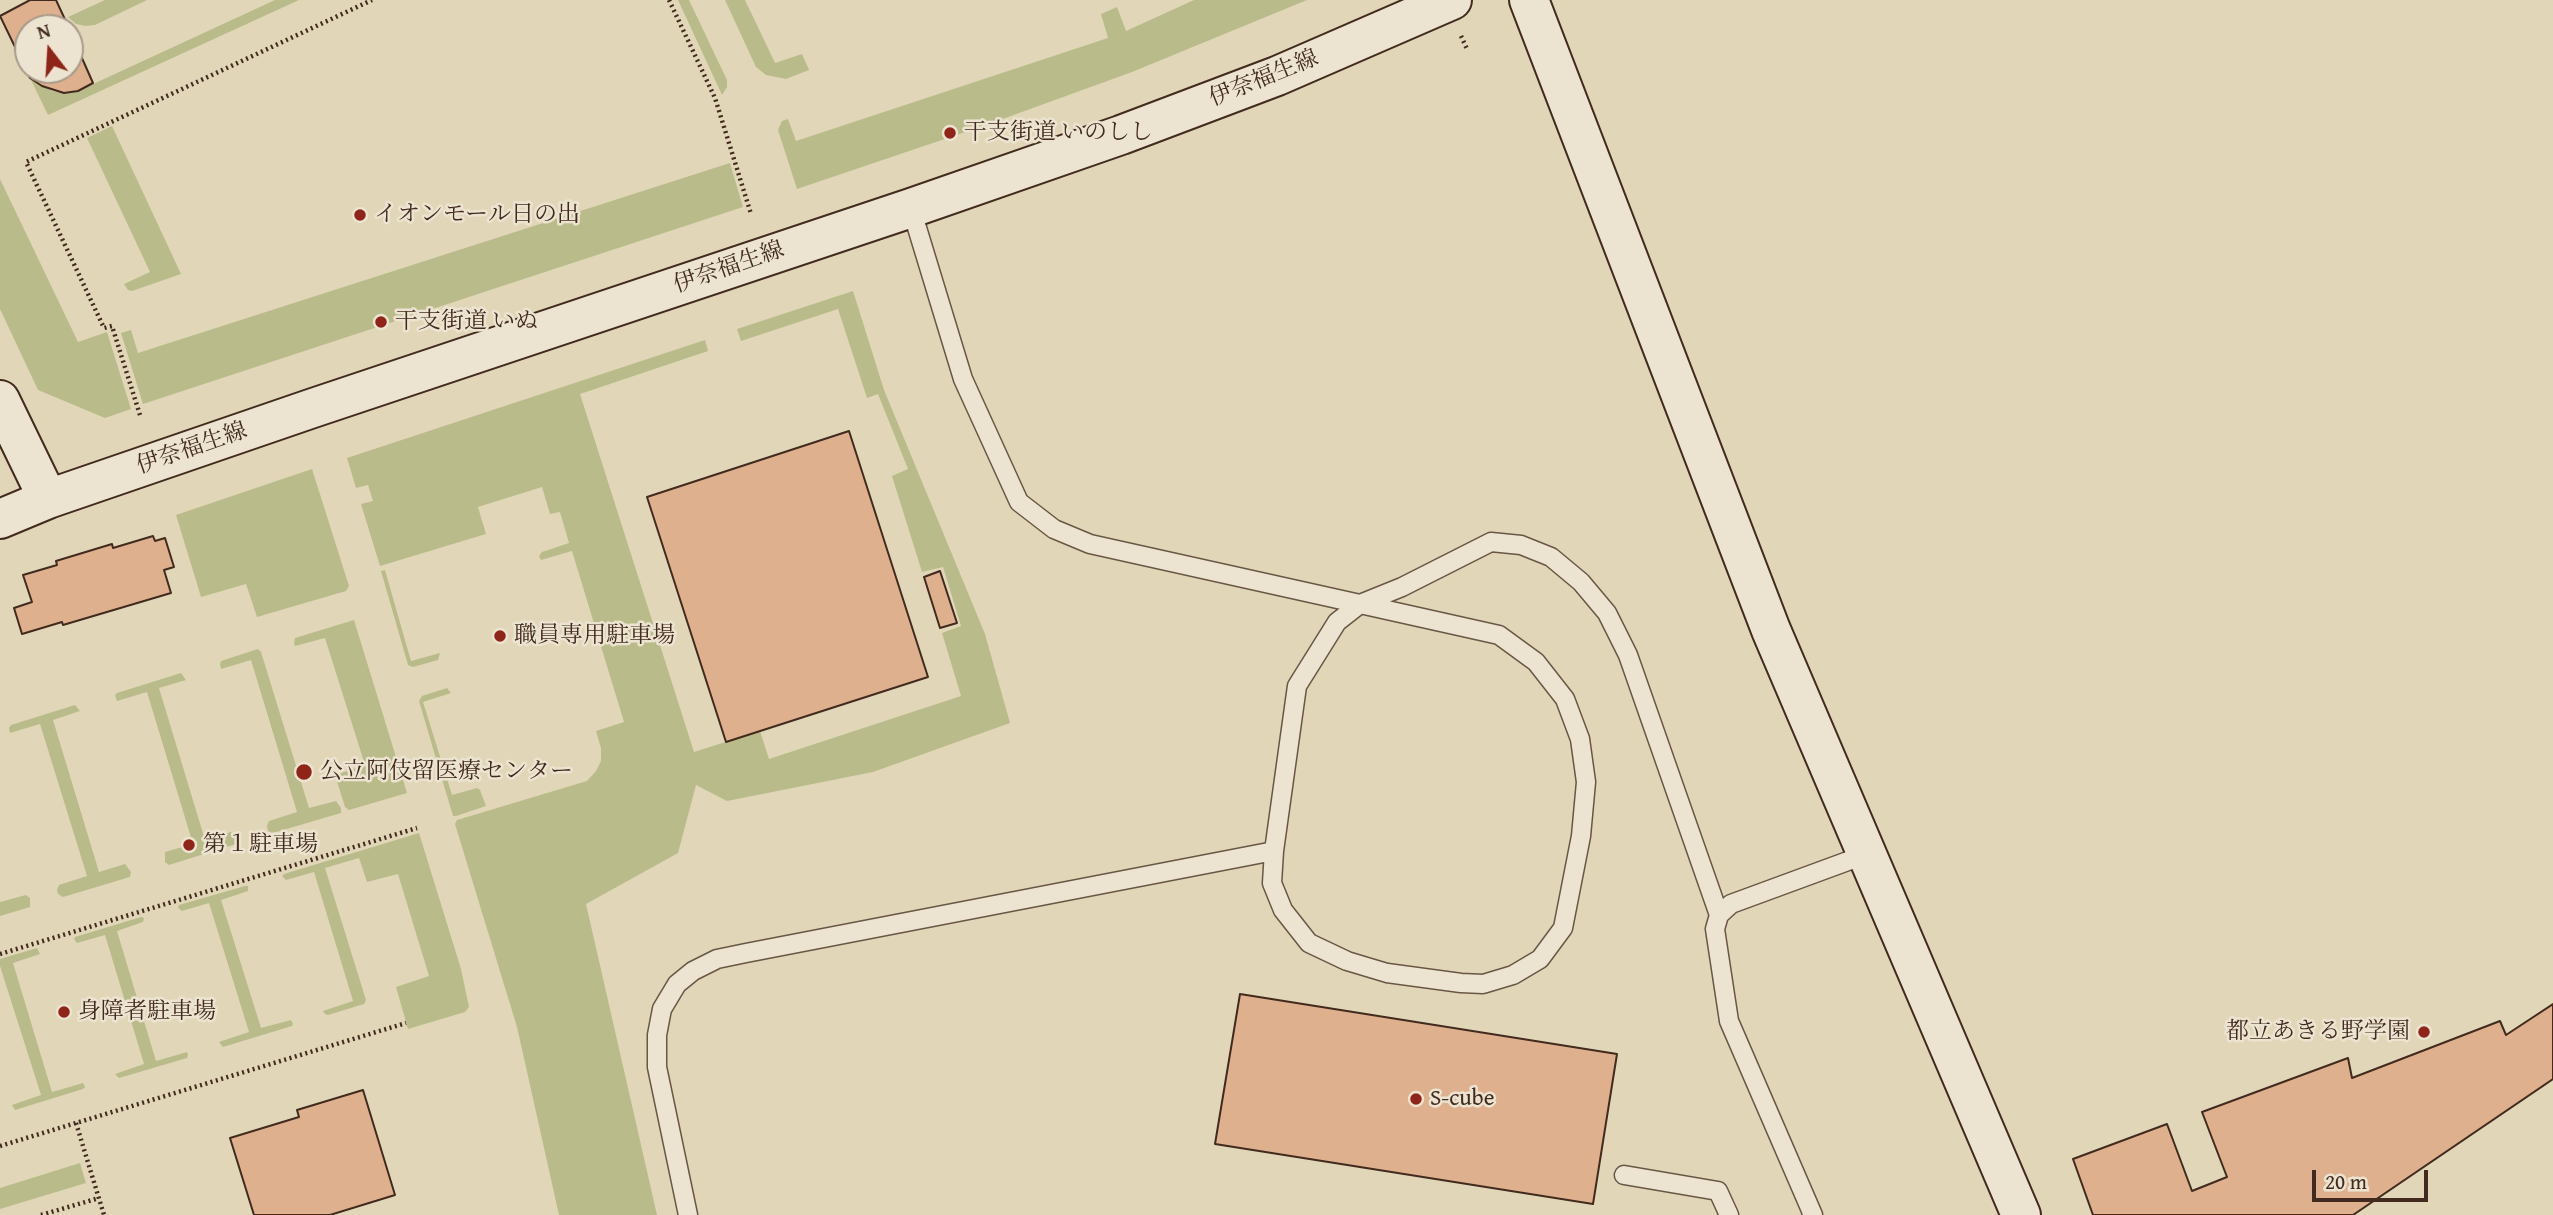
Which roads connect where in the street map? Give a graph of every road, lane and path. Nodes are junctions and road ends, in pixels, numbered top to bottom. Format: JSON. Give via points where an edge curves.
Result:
{"nodes":[{"id":1,"x":372,"y":0,"type":"edge"},
{"id":2,"x":669,"y":0,"type":"edge"},
{"id":3,"x":1529,"y":0,"type":"edge"},
{"id":4,"x":1456,"y":18,"type":"edge"},
{"id":5,"x":1467,"y":49,"type":"dead end"},
{"id":6,"x":911,"y":208,"type":"junction"},
{"id":7,"x":751,"y":214,"type":"dead end"},
{"id":8,"x":0,"y":400,"type":"edge"},
{"id":9,"x":140,"y":415,"type":"dead end"},
{"id":10,"x":48,"y":499,"type":"junction"},
{"id":11,"x":0,"y":519,"type":"edge"},
{"id":12,"x":1360,"y":604,"type":"junction"},
{"id":13,"x":417,"y":828,"type":"dead end"},
{"id":14,"x":1274,"y":851,"type":"junction"},
{"id":15,"x":1867,"y":854,"type":"junction"},
{"id":16,"x":1719,"y":915,"type":"junction"},
{"id":17,"x":0,"y":954,"type":"edge"},
{"id":18,"x":406,"y":1023,"type":"dead end"},
{"id":19,"x":76,"y":1123,"type":"junction"},
{"id":20,"x":0,"y":1146,"type":"edge"},
{"id":21,"x":1624,"y":1175,"type":"dead end"},
{"id":22,"x":99,"y":1198,"type":"junction"},
{"id":23,"x":41,"y":1215,"type":"edge"},
{"id":24,"x":104,"y":1215,"type":"edge"},
{"id":25,"x":688,"y":1215,"type":"edge"},
{"id":26,"x":1729,"y":1215,"type":"edge"},
{"id":27,"x":1813,"y":1215,"type":"edge"},
{"id":28,"x":2021,"y":1215,"type":"edge"}],
"edges":[{"from":1,"to":9,"type":"path","via":[[26,162],[104,328],[111,326]]},
{"from":2,"to":7,"type":"path","via":[[715,98]]},
{"from":3,"to":15,"type":"main road","via":[[1771,630]]},
{"from":4,"to":5,"type":"path"},
{"from":4,"to":6,"type":"main road","name":"伊奈福生線","via":[[1277,76]]},
{"from":6,"to":10,"type":"main road","name":"伊奈福生線"},
{"from":6,"to":12,"type":"lane","via":[[963,379],[1019,502],[1054,529],[1090,544]]},
{"from":8,"to":10,"type":"main road"},
{"from":10,"to":11,"type":"main road","name":"伊奈福生線"},
{"from":12,"to":14,"type":"lane","via":[[1337,622],[1297,686]]},
{"from":12,"to":14,"type":"lane","via":[[1499,635],[1536,662],[1565,699],[1580,739],[1587,782],[1563,928],[1540,959],[1513,975],[1483,984],[1387,973],[1309,943],[1283,910],[1272,883]]},
{"from":12,"to":16,"type":"lane","via":[[1492,542],[1521,545],[1550,557],[1581,582],[1607,613],[1628,655]]},
{"from":13,"to":17,"type":"path"},
{"from":14,"to":25,"type":"lane","via":[[746,953],[717,959],[693,971],[677,984],[662,1009],[657,1034],[657,1067]]},
{"from":15,"to":16,"type":"lane","via":[[1731,904]]},
{"from":15,"to":28,"type":"main road"},
{"from":16,"to":27,"type":"lane","via":[[1715,929],[1729,1021]]},
{"from":18,"to":19,"type":"path"},
{"from":19,"to":20,"type":"path"},
{"from":19,"to":22,"type":"path"},
{"from":21,"to":26,"type":"lane","via":[[1718,1191]]},
{"from":22,"to":23,"type":"path"},
{"from":22,"to":24,"type":"path"}]}
